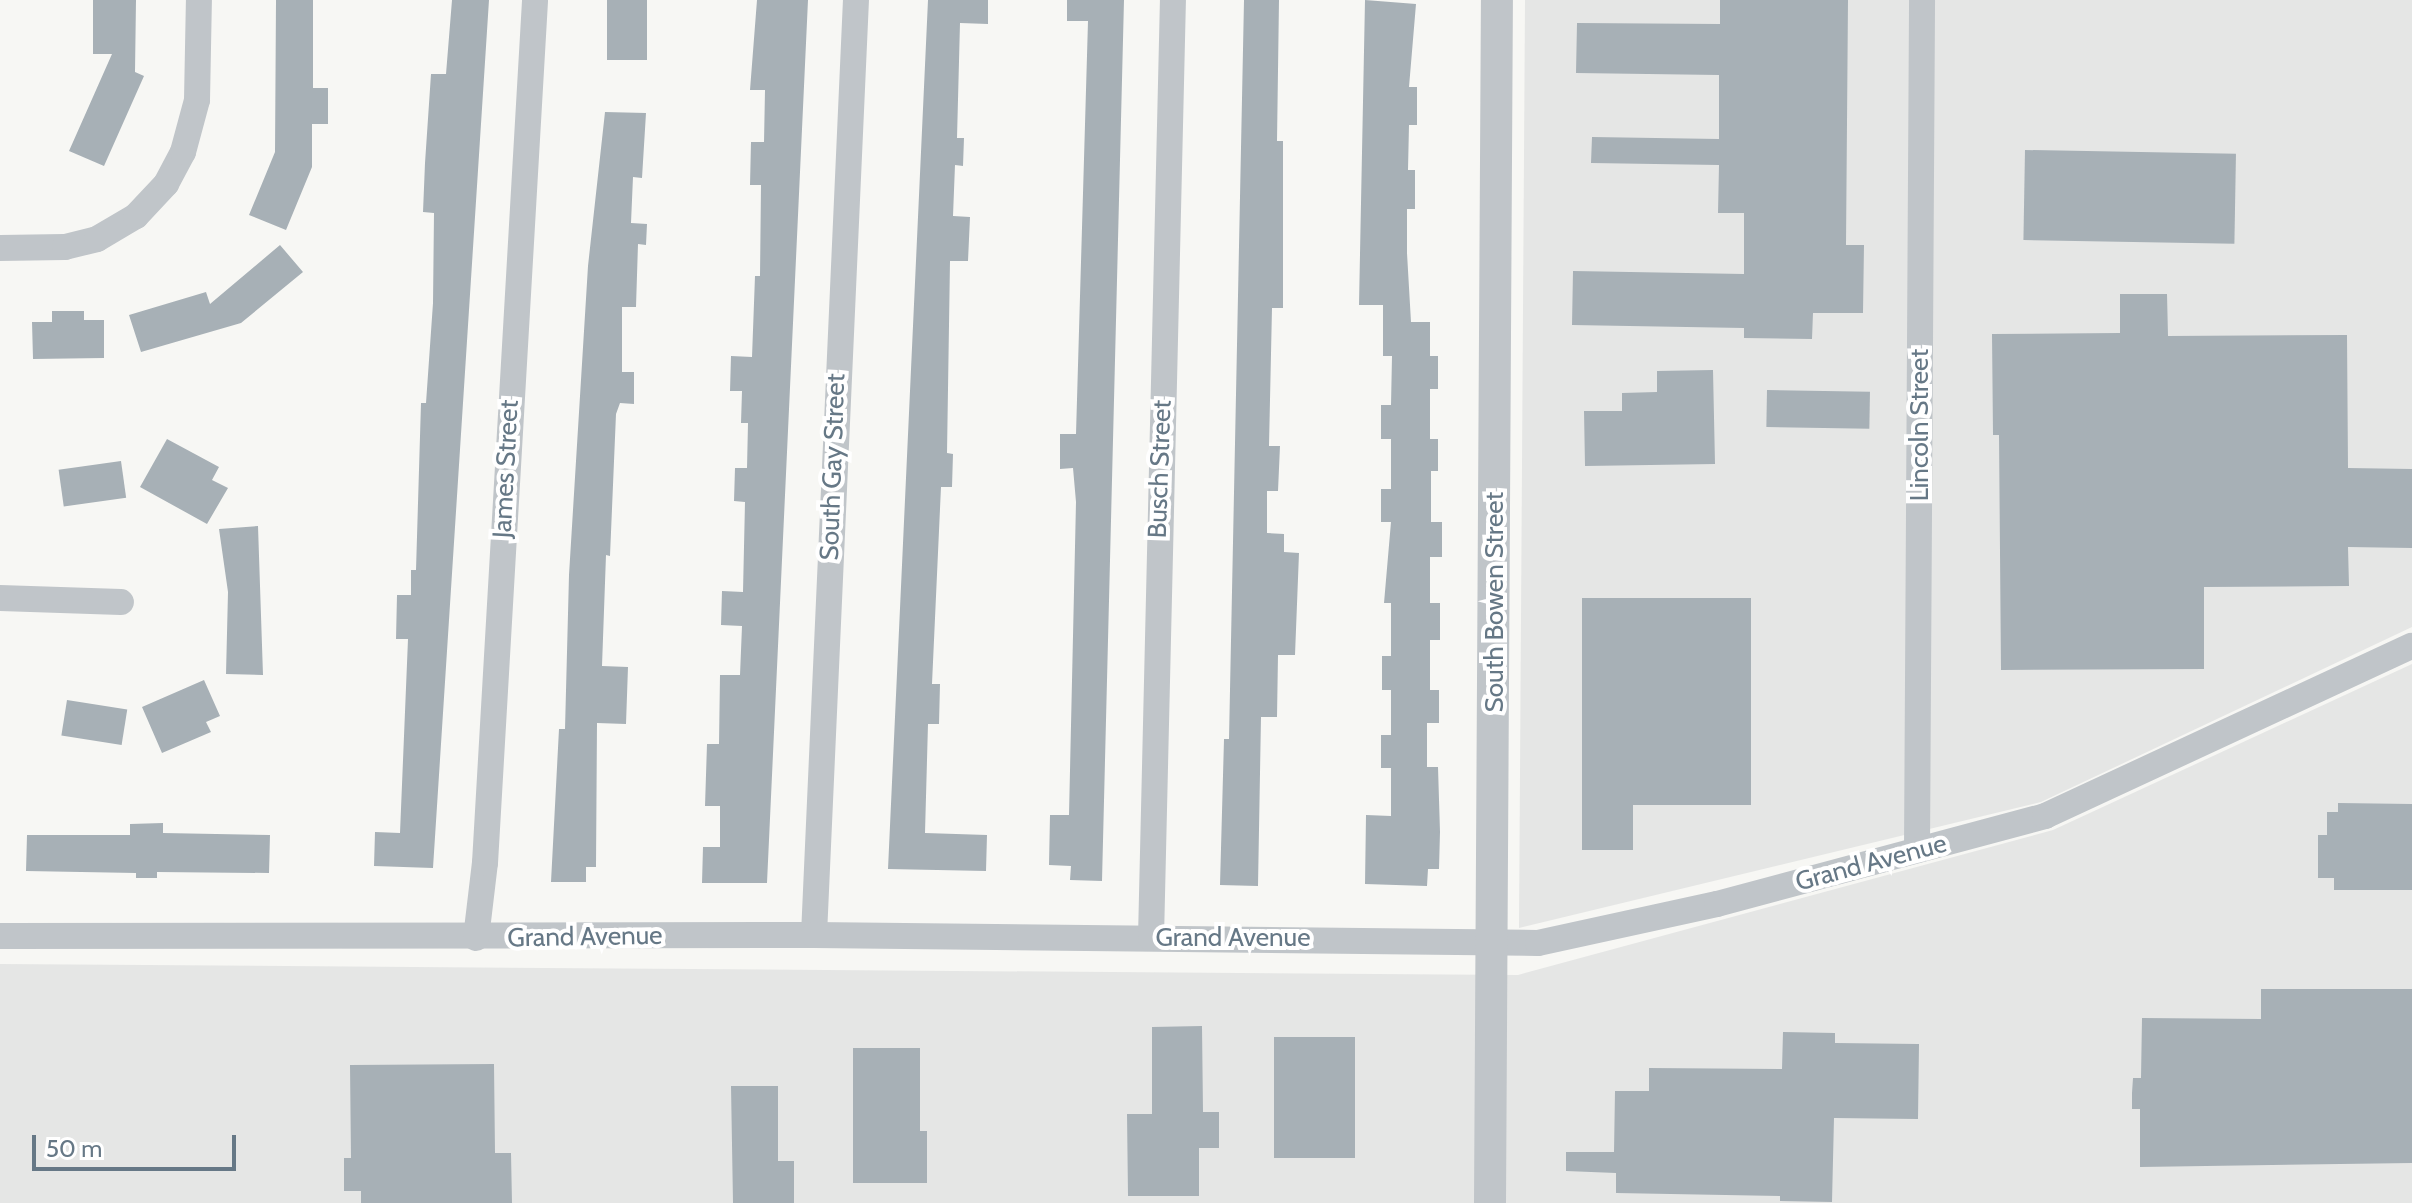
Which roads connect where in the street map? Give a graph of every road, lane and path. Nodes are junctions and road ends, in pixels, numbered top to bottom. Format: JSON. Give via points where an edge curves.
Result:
{"nodes":[{"id":1,"x":199,"y":0,"type":"edge"},
{"id":2,"x":535,"y":0,"type":"edge"},
{"id":3,"x":856,"y":0,"type":"edge"},
{"id":4,"x":1173,"y":0,"type":"edge"},
{"id":5,"x":1497,"y":0,"type":"edge"},
{"id":6,"x":1922,"y":0,"type":"edge"},
{"id":7,"x":0,"y":248,"type":"edge"},
{"id":8,"x":0,"y":598,"type":"edge"},
{"id":9,"x":121,"y":602,"type":"dead end"},
{"id":10,"x":2412,"y":646,"type":"edge"},
{"id":11,"x":1917,"y":850,"type":"junction"},
{"id":12,"x":814,"y":935,"type":"junction"},
{"id":13,"x":0,"y":936,"type":"edge"},
{"id":14,"x":476,"y":938,"type":"junction"},
{"id":15,"x":1151,"y":938,"type":"junction"},
{"id":16,"x":1493,"y":942,"type":"junction"},
{"id":17,"x":1490,"y":1203,"type":"edge"}],
"edges":[{"from":1,"to":7,"type":"street","via":[[197,100],[183,152],[166,184],[136,216],[97,239],[65,247]]},
{"from":2,"to":14,"type":"street","name":"James Street","via":[[485,863]]},
{"from":3,"to":12,"type":"street","name":"South Gay Street"},
{"from":4,"to":15,"type":"street","name":"Busch Street"},
{"from":5,"to":16,"type":"street","name":"South Bowen Street"},
{"from":6,"to":11,"type":"street","name":"Lincoln Street"},
{"from":8,"to":9,"type":"street"},
{"from":10,"to":11,"type":"street","name":"Grand Avenue","via":[[2045,816]]},
{"from":11,"to":16,"type":"street","name":"Grand Avenue","via":[[1538,943]]},
{"from":12,"to":14,"type":"street","name":"Grand Avenue"},
{"from":12,"to":15,"type":"street","name":"Grand Avenue"},
{"from":13,"to":14,"type":"street","name":"Grand Avenue"},
{"from":15,"to":16,"type":"street","name":"Grand Avenue"},
{"from":16,"to":17,"type":"street","name":"South Bowen Street"}]}
